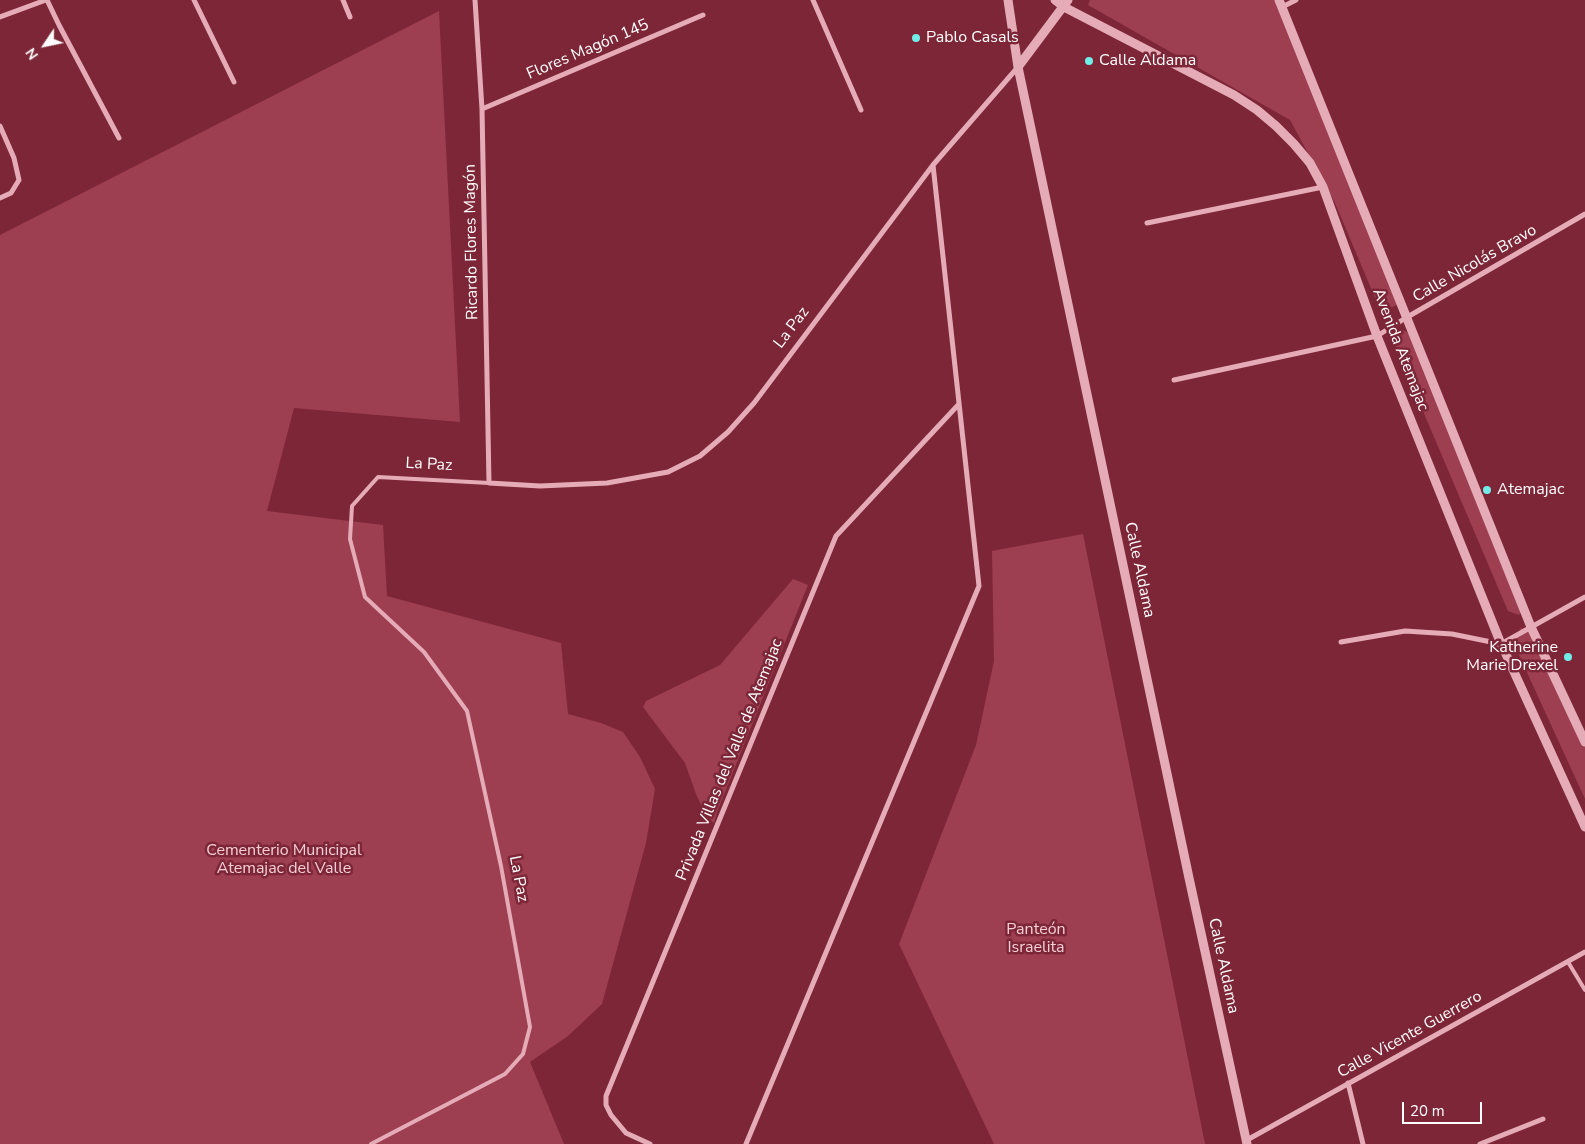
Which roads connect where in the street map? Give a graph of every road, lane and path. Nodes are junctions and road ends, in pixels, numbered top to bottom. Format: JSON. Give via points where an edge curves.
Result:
{"nodes":[{"id":1,"x":47,"y":0,"type":"edge"},
{"id":2,"x":194,"y":0,"type":"edge"},
{"id":3,"x":343,"y":0,"type":"edge"},
{"id":4,"x":475,"y":0,"type":"edge"},
{"id":5,"x":813,"y":0,"type":"edge"},
{"id":6,"x":1008,"y":0,"type":"edge"},
{"id":7,"x":1055,"y":0,"type":"edge"},
{"id":8,"x":1296,"y":0,"type":"edge"},
{"id":9,"x":1066,"y":3,"type":"edge"},
{"id":10,"x":1281,"y":4,"type":"edge"},
{"id":11,"x":703,"y":15,"type":"dead end"},
{"id":12,"x":350,"y":17,"type":"dead end"},
{"id":13,"x":0,"y":18,"type":"edge"},
{"id":14,"x":1018,"y":67,"type":"junction"},
{"id":15,"x":234,"y":82,"type":"dead end"},
{"id":16,"x":482,"y":109,"type":"junction"},
{"id":17,"x":861,"y":110,"type":"dead end"},
{"id":18,"x":0,"y":126,"type":"edge"},
{"id":19,"x":119,"y":138,"type":"dead end"},
{"id":20,"x":933,"y":165,"type":"junction"},
{"id":21,"x":1323,"y":187,"type":"junction"},
{"id":22,"x":0,"y":198,"type":"edge"},
{"id":23,"x":1585,"y":214,"type":"edge"},
{"id":24,"x":1147,"y":223,"type":"dead end"},
{"id":25,"x":1408,"y":317,"type":"junction"},
{"id":26,"x":1377,"y":336,"type":"junction"},
{"id":27,"x":1174,"y":380,"type":"dead end"},
{"id":28,"x":959,"y":404,"type":"junction"},
{"id":29,"x":489,"y":483,"type":"junction"},
{"id":30,"x":1585,"y":597,"type":"edge"},
{"id":31,"x":1531,"y":627,"type":"junction"},
{"id":32,"x":1341,"y":642,"type":"dead end"},
{"id":33,"x":1501,"y":644,"type":"junction"},
{"id":34,"x":1585,"y":742,"type":"edge"},
{"id":35,"x":1585,"y":827,"type":"edge"},
{"id":36,"x":1585,"y":952,"type":"edge"},
{"id":37,"x":1568,"y":962,"type":"junction"},
{"id":38,"x":1585,"y":990,"type":"edge"},
{"id":39,"x":1348,"y":1083,"type":"junction"},
{"id":40,"x":1543,"y":1118,"type":"dead end"},
{"id":41,"x":1247,"y":1142,"type":"edge"},
{"id":42,"x":371,"y":1144,"type":"edge"},
{"id":43,"x":650,"y":1144,"type":"edge"},
{"id":44,"x":746,"y":1144,"type":"edge"},
{"id":45,"x":1363,"y":1144,"type":"edge"},
{"id":46,"x":1480,"y":1144,"type":"edge"}],
"edges":[{"from":1,"to":13,"type":"street"},
{"from":1,"to":19,"type":"street"},
{"from":2,"to":15,"type":"street"},
{"from":3,"to":12,"type":"street"},
{"from":4,"to":16,"type":"street","name":"Ricardo Flores Magón"},
{"from":5,"to":17,"type":"street"},
{"from":6,"to":14,"type":"street","name":"Calle Aldama"},
{"from":7,"to":9,"type":"street","name":"Avenida Atemajac"},
{"from":8,"to":10,"type":"street"},
{"from":9,"to":14,"type":"street","name":"La Paz"},
{"from":9,"to":21,"type":"street","name":"Avenida Atemajac","via":[[1258,110],[1294,144],[1310,163]]},
{"from":10,"to":25,"type":"street","name":"Avenida Atemajac"},
{"from":11,"to":16,"type":"street","name":"Flores Magón 145"},
{"from":14,"to":20,"type":"street","name":"La Paz"},
{"from":14,"to":41,"type":"street","name":"Calle Aldama","via":[[1184,859]]},
{"from":16,"to":29,"type":"street","name":"Ricardo Flores Magón"},
{"from":18,"to":22,"type":"street","via":[[14,158],[19,180],[11,193]]},
{"from":20,"to":28,"type":"street"},
{"from":20,"to":29,"type":"street","name":"La Paz","via":[[754,404],[700,456],[668,472],[607,483],[540,486]]},
{"from":21,"to":24,"type":"street"},
{"from":21,"to":26,"type":"street","name":"Avenida Atemajac"},
{"from":23,"to":25,"type":"street","name":"Calle Nicolás Bravo"},
{"from":25,"to":26,"type":"street","name":"Calle Nicolás Bravo"},
{"from":25,"to":31,"type":"street","name":"Avenida Atemajac"},
{"from":26,"to":27,"type":"street","name":"Calle Nicolás Bravo"},
{"from":26,"to":33,"type":"street","name":"Avenida Atemajac"},
{"from":28,"to":43,"type":"street","name":"Privada Villas del Valle de Atemajac","via":[[836,536],[606,1096],[611,1115],[626,1133]]},
{"from":28,"to":44,"type":"street","via":[[979,586]]},
{"from":29,"to":42,"type":"lane","name":"La Paz","via":[[378,477],[352,506],[350,539],[365,597],[424,652],[467,711],[501,866],[530,1027],[523,1054],[505,1074]]},
{"from":30,"to":31,"type":"street"},
{"from":31,"to":33,"type":"street"},
{"from":31,"to":34,"type":"street","name":"Avenida Atemajac"},
{"from":32,"to":33,"type":"street","via":[[1404,631],[1452,634]]},
{"from":33,"to":35,"type":"street","name":"Avenida Atemajac"},
{"from":36,"to":37,"type":"street","name":"Calle Vicente Guerrero"},
{"from":37,"to":38,"type":"lane"},
{"from":37,"to":39,"type":"street","name":"Calle Vicente Guerrero"},
{"from":39,"to":41,"type":"street","name":"Calle Vicente Guerrero"},
{"from":39,"to":45,"type":"street"},
{"from":40,"to":46,"type":"street"}]}
